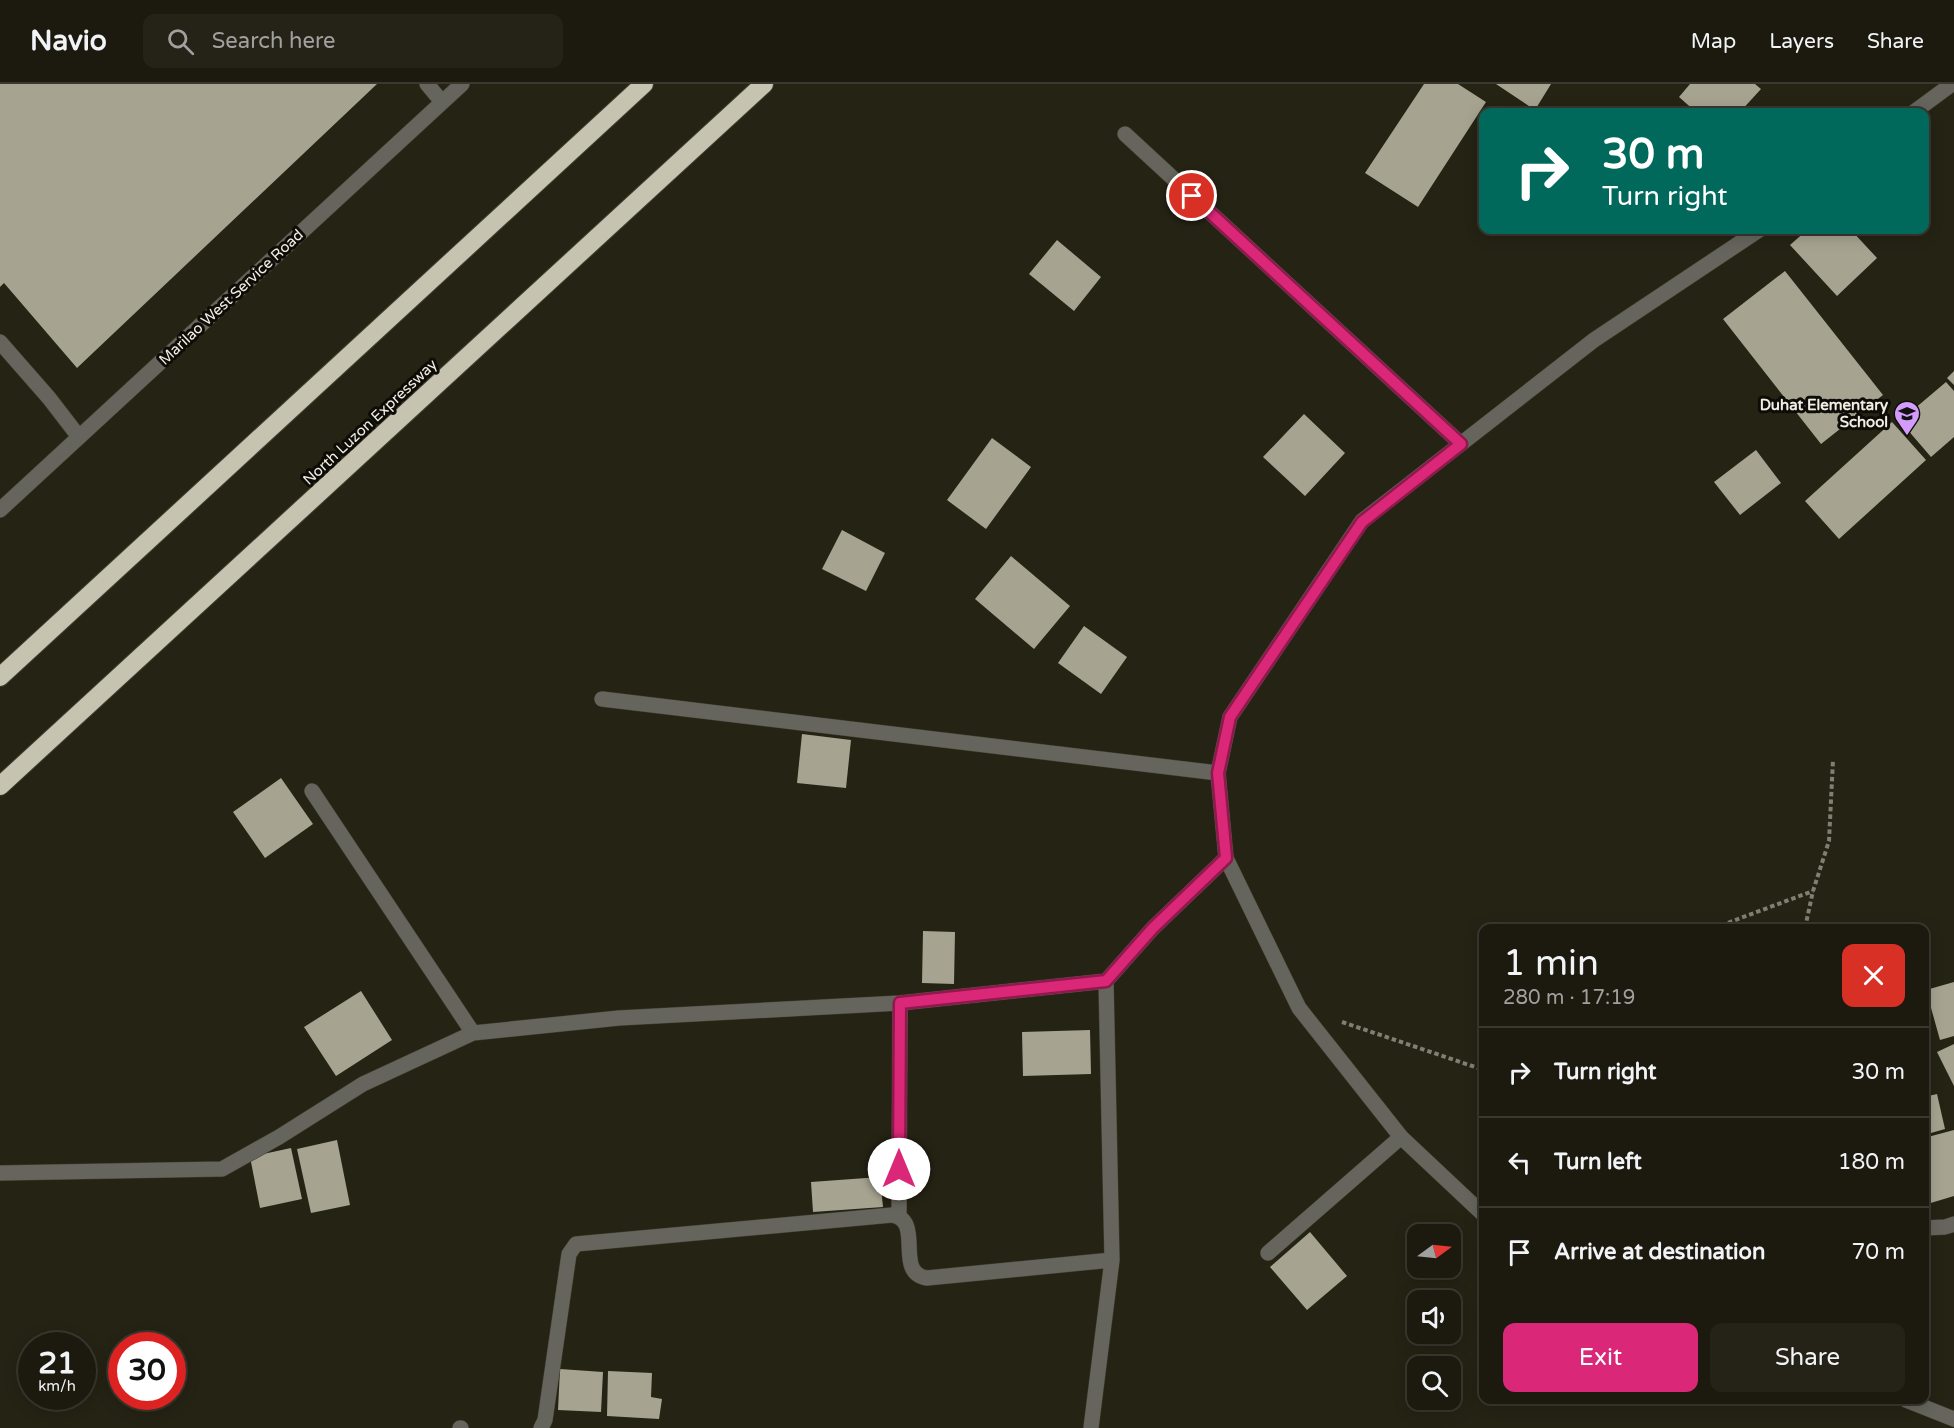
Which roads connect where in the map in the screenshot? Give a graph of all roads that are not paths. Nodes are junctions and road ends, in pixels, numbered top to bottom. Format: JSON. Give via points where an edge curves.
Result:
{"nodes":[{"id":1,"x":427,"y":84,"type":"edge"},
{"id":2,"x":462,"y":84,"type":"edge"},
{"id":3,"x":644,"y":84,"type":"edge"},
{"id":4,"x":764,"y":84,"type":"edge"},
{"id":5,"x":1952,"y":84,"type":"edge"},
{"id":6,"x":442,"y":102,"type":"junction"},
{"id":7,"x":1919,"y":108,"type":"edge"},
{"id":8,"x":1125,"y":134,"type":"dead end"},
{"id":9,"x":1753,"y":234,"type":"edge"},
{"id":10,"x":0,"y":342,"type":"edge"},
{"id":11,"x":79,"y":437,"type":"junction"},
{"id":12,"x":1461,"y":444,"type":"junction"},
{"id":13,"x":0,"y":510,"type":"edge"},
{"id":14,"x":0,"y":677,"type":"edge"},
{"id":15,"x":602,"y":699,"type":"dead end"},
{"id":16,"x":1218,"y":773,"type":"junction"},
{"id":17,"x":0,"y":786,"type":"edge"},
{"id":18,"x":312,"y":791,"type":"dead end"},
{"id":19,"x":1226,"y":858,"type":"junction"},
{"id":20,"x":1106,"y":981,"type":"junction"},
{"id":21,"x":900,"y":1003,"type":"junction"},
{"id":22,"x":473,"y":1033,"type":"junction"},
{"id":23,"x":1401,"y":1137,"type":"junction"},
{"id":24,"x":0,"y":1173,"type":"edge"},
{"id":25,"x":1479,"y":1210,"type":"edge"},
{"id":26,"x":899,"y":1216,"type":"junction"},
{"id":27,"x":1954,"y":1224,"type":"edge"},
{"id":28,"x":1929,"y":1228,"type":"edge"},
{"id":29,"x":1268,"y":1253,"type":"dead end"},
{"id":30,"x":1112,"y":1260,"type":"junction"},
{"id":31,"x":1916,"y":1404,"type":"edge"},
{"id":32,"x":1954,"y":1419,"type":"edge"},
{"id":33,"x":541,"y":1428,"type":"edge"},
{"id":34,"x":1091,"y":1428,"type":"edge"}],
"edges":[{"from":1,"to":6,"type":"street"},
{"from":2,"to":6,"type":"street","name":"Marilao West Service Road"},
{"from":3,"to":14,"type":"highway"},
{"from":4,"to":17,"type":"highway","name":"North Luzon Expressway"},
{"from":5,"to":7,"type":"street"},
{"from":6,"to":11,"type":"street","name":"Marilao West Service Road"},
{"from":8,"to":12,"type":"street"},
{"from":9,"to":12,"type":"street","via":[[1594,340]]},
{"from":10,"to":11,"type":"street"},
{"from":11,"to":13,"type":"street","name":"Marilao West Service Road"},
{"from":12,"to":16,"type":"street","via":[[1362,522],[1230,717]]},
{"from":15,"to":16,"type":"street"},
{"from":16,"to":19,"type":"street"},
{"from":18,"to":22,"type":"street"},
{"from":19,"to":20,"type":"street","via":[[1153,928]]},
{"from":19,"to":23,"type":"street","via":[[1299,1008]]},
{"from":20,"to":21,"type":"street"},
{"from":20,"to":30,"type":"street"},
{"from":21,"to":22,"type":"street","via":[[618,1018]]},
{"from":21,"to":26,"type":"street"},
{"from":22,"to":24,"type":"street","via":[[363,1084],[222,1169]]},
{"from":23,"to":25,"type":"street"},
{"from":23,"to":29,"type":"street"},
{"from":26,"to":30,"type":"street","via":[[908,1229],[910,1264],[919,1277]]},
{"from":26,"to":33,"type":"street","via":[[576,1244],[569,1254]]},
{"from":27,"to":28,"type":"street"},
{"from":30,"to":34,"type":"street"},
{"from":31,"to":32,"type":"street"}]}
